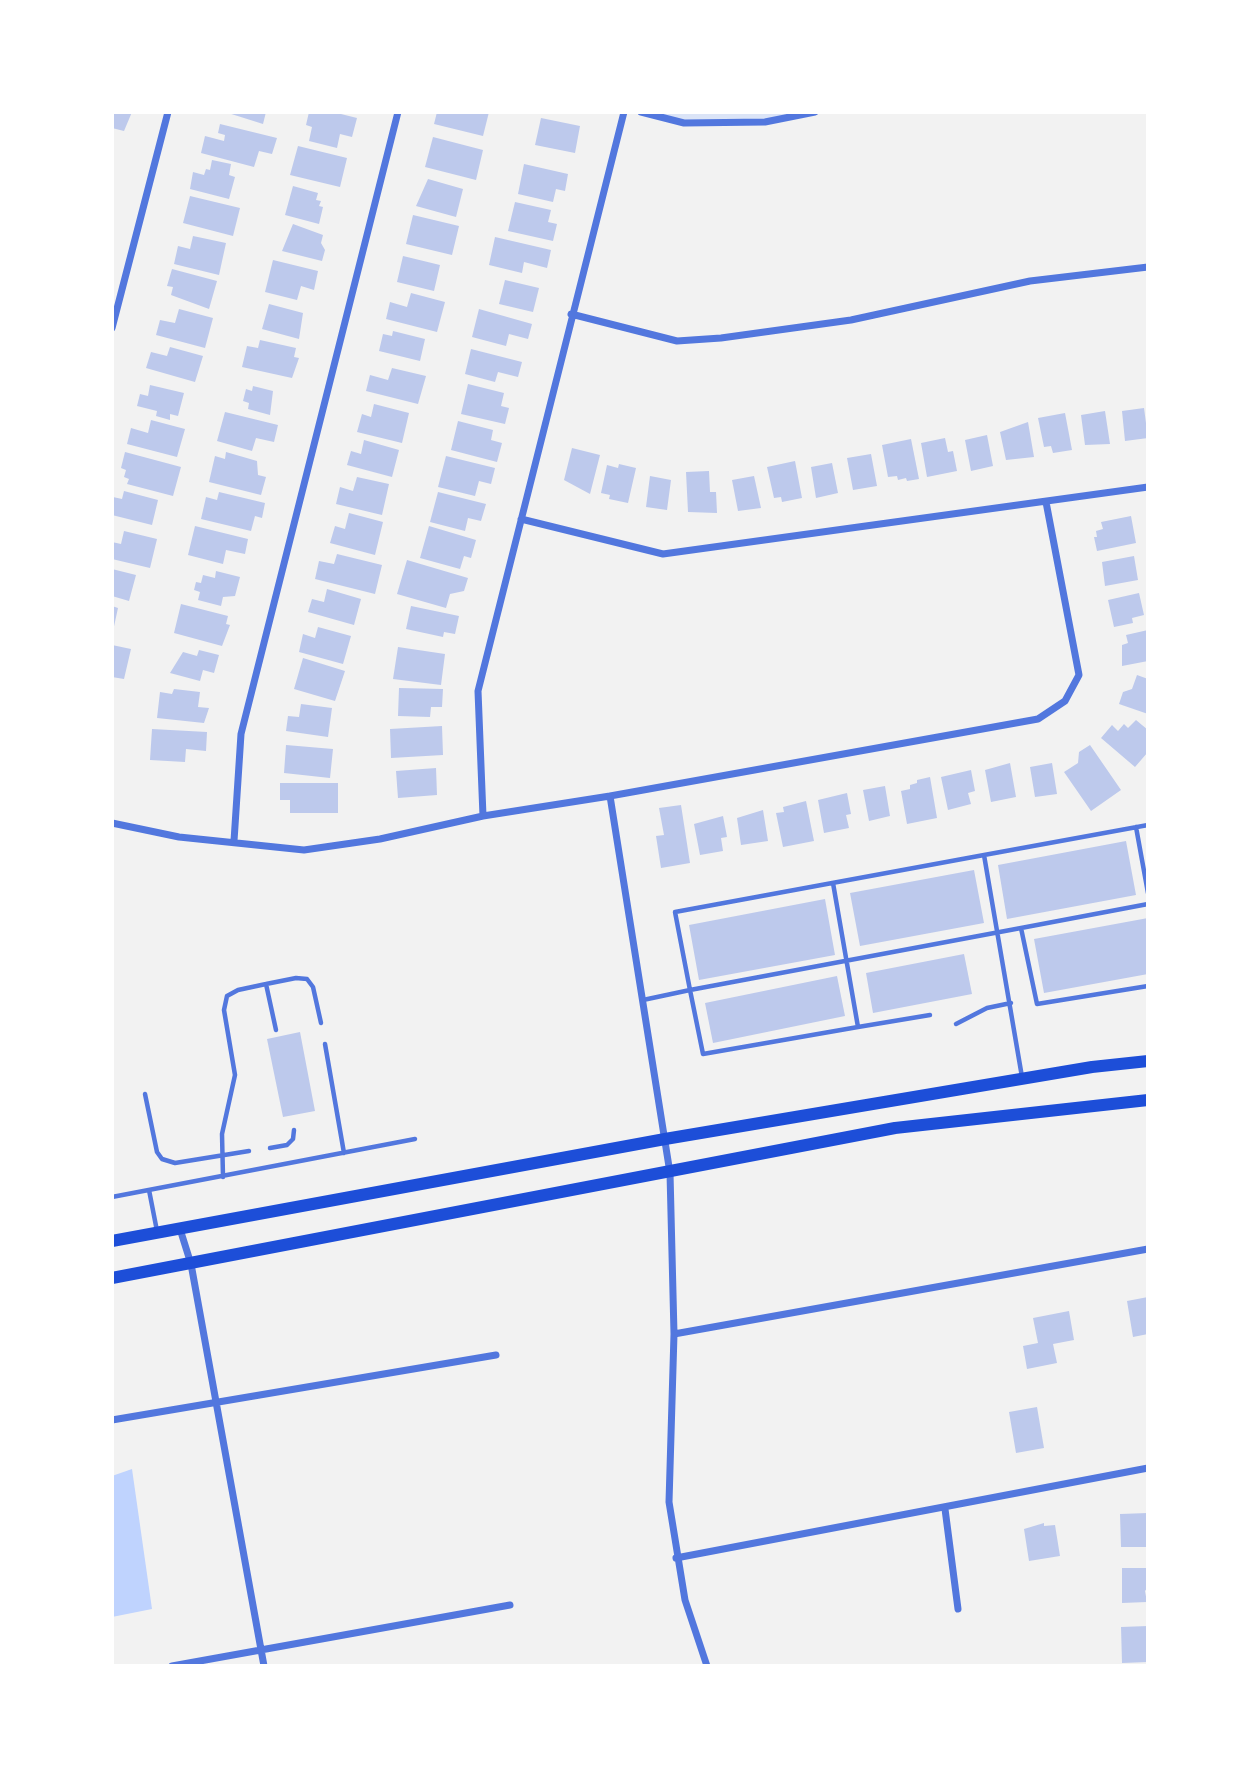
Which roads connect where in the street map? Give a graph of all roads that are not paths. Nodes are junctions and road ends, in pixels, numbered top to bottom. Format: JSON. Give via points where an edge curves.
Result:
{"nodes":[{"id":1,"x":168,"y":112,"type":"edge"},
{"id":2,"x":398,"y":112,"type":"edge"},
{"id":3,"x":624,"y":112,"type":"edge"},
{"id":4,"x":641,"y":112,"type":"edge"},
{"id":5,"x":815,"y":112,"type":"edge"},
{"id":6,"x":1148,"y":267,"type":"edge"},
{"id":7,"x":571,"y":314,"type":"junction"},
{"id":8,"x":112,"y":328,"type":"edge"},
{"id":9,"x":1148,"y":487,"type":"edge"},
{"id":10,"x":1046,"y":502,"type":"junction"},
{"id":11,"x":522,"y":519,"type":"junction"},
{"id":12,"x":610,"y":796,"type":"junction"},
{"id":13,"x":483,"y":816,"type":"junction"},
{"id":14,"x":112,"y":823,"type":"edge"},
{"id":15,"x":1148,"y":825,"type":"edge"},
{"id":16,"x":1136,"y":827,"type":"junction"},
{"id":17,"x":234,"y":841,"type":"junction"},
{"id":18,"x":984,"y":855,"type":"junction"},
{"id":19,"x":833,"y":883,"type":"junction"},
{"id":20,"x":1148,"y":893,"type":"edge"},
{"id":21,"x":1148,"y":904,"type":"edge"},
{"id":22,"x":1021,"y":928,"type":"junction"},
{"id":23,"x":998,"y":933,"type":"junction"},
{"id":24,"x":848,"y":961,"type":"junction"},
{"id":25,"x":266,"y":984,"type":"junction"},
{"id":26,"x":1148,"y":986,"type":"edge"},
{"id":27,"x":690,"y":990,"type":"junction"},
{"id":28,"x":643,"y":1000,"type":"junction"},
{"id":29,"x":1011,"y":1003,"type":"junction"},
{"id":30,"x":930,"y":1015,"type":"dead end"},
{"id":31,"x":321,"y":1023,"type":"dead end"},
{"id":32,"x":956,"y":1024,"type":"dead end"},
{"id":33,"x":858,"y":1027,"type":"junction"},
{"id":34,"x":276,"y":1030,"type":"dead end"},
{"id":35,"x":325,"y":1044,"type":"dead end"},
{"id":36,"x":1148,"y":1061,"type":"edge"},
{"id":37,"x":1023,"y":1078,"type":"junction"},
{"id":38,"x":145,"y":1094,"type":"dead end"},
{"id":39,"x":1148,"y":1100,"type":"edge"},
{"id":40,"x":295,"y":1130,"type":"dead end"},
{"id":41,"x":415,"y":1139,"type":"dead end"},
{"id":42,"x":665,"y":1139,"type":"junction"},
{"id":43,"x":270,"y":1148,"type":"dead end"},
{"id":44,"x":249,"y":1152,"type":"dead end"},
{"id":45,"x":345,"y":1153,"type":"junction"},
{"id":46,"x":221,"y":1157,"type":"junction"},
{"id":47,"x":670,"y":1173,"type":"junction"},
{"id":48,"x":223,"y":1177,"type":"junction"},
{"id":49,"x":149,"y":1190,"type":"junction"},
{"id":50,"x":112,"y":1197,"type":"edge"},
{"id":51,"x":180,"y":1228,"type":"junction"},
{"id":52,"x":158,"y":1233,"type":"junction"},
{"id":53,"x":112,"y":1241,"type":"edge"},
{"id":54,"x":1148,"y":1249,"type":"edge"},
{"id":55,"x":191,"y":1264,"type":"junction"},
{"id":56,"x":112,"y":1278,"type":"edge"},
{"id":57,"x":674,"y":1334,"type":"junction"},
{"id":58,"x":496,"y":1355,"type":"dead end"},
{"id":59,"x":216,"y":1401,"type":"junction"},
{"id":60,"x":112,"y":1420,"type":"edge"},
{"id":61,"x":1148,"y":1468,"type":"edge"},
{"id":62,"x":945,"y":1509,"type":"junction"},
{"id":63,"x":676,"y":1558,"type":"junction"},
{"id":64,"x":510,"y":1605,"type":"dead end"},
{"id":65,"x":958,"y":1609,"type":"dead end"},
{"id":66,"x":261,"y":1650,"type":"junction"},
{"id":67,"x":172,"y":1666,"type":"edge"},
{"id":68,"x":264,"y":1666,"type":"edge"},
{"id":69,"x":707,"y":1666,"type":"edge"}],
"edges":[{"from":1,"to":8,"type":"street"},
{"from":2,"to":17,"type":"street","via":[[254,676],[241,734]]},
{"from":3,"to":7,"type":"street"},
{"from":4,"to":5,"type":"street","via":[[684,123],[765,122]]},
{"from":6,"to":7,"type":"street","via":[[1030,281],[851,320],[721,338],[677,341]]},
{"from":7,"to":11,"type":"street"},
{"from":9,"to":10,"type":"street"},
{"from":10,"to":11,"type":"street","via":[[663,554]]},
{"from":10,"to":12,"type":"street","via":[[1079,675],[1065,701],[1038,719]]},
{"from":11,"to":13,"type":"street","via":[[478,691]]},
{"from":12,"to":13,"type":"street"},
{"from":12,"to":28,"type":"street"},
{"from":13,"to":17,"type":"street","via":[[304,850]]},
{"from":14,"to":17,"type":"street","via":[[179,837]]},
{"from":15,"to":16,"type":"lane"},
{"from":16,"to":18,"type":"lane"},
{"from":16,"to":20,"type":"lane"},
{"from":18,"to":19,"type":"lane"},
{"from":18,"to":23,"type":"lane"},
{"from":19,"to":24,"type":"lane"},
{"from":19,"to":27,"type":"lane","via":[[675,912]]},
{"from":21,"to":22,"type":"lane"},
{"from":22,"to":23,"type":"lane"},
{"from":22,"to":26,"type":"lane","via":[[1037,1004]]},
{"from":23,"to":24,"type":"lane"},
{"from":23,"to":29,"type":"lane"},
{"from":24,"to":27,"type":"lane"},
{"from":24,"to":33,"type":"lane"},
{"from":25,"to":31,"type":"lane","via":[[307,979]]},
{"from":25,"to":34,"type":"lane"},
{"from":25,"to":46,"type":"lane","via":[[238,989],[227,996],[223,1010],[235,1075]]},
{"from":27,"to":28,"type":"lane"},
{"from":27,"to":33,"type":"lane","via":[[703,1054]]},
{"from":28,"to":42,"type":"street"},
{"from":29,"to":32,"type":"lane","via":[[987,1008]]},
{"from":29,"to":37,"type":"lane"},
{"from":30,"to":33,"type":"lane"},
{"from":35,"to":45,"type":"lane"},
{"from":36,"to":37,"type":"main road"},
{"from":37,"to":42,"type":"main road"},
{"from":38,"to":46,"type":"lane","via":[[162,1159],[175,1163]]},
{"from":39,"to":47,"type":"main road","via":[[895,1128]]},
{"from":40,"to":43,"type":"lane","via":[[287,1145]]},
{"from":41,"to":45,"type":"lane"},
{"from":42,"to":47,"type":"street"},
{"from":42,"to":51,"type":"main road"},
{"from":44,"to":46,"type":"lane"},
{"from":45,"to":48,"type":"lane"},
{"from":46,"to":48,"type":"lane"},
{"from":47,"to":55,"type":"main road"},
{"from":47,"to":57,"type":"street"},
{"from":48,"to":49,"type":"lane"},
{"from":49,"to":50,"type":"lane"},
{"from":49,"to":52,"type":"lane"},
{"from":51,"to":52,"type":"main road"},
{"from":51,"to":55,"type":"street"},
{"from":52,"to":53,"type":"main road"},
{"from":54,"to":57,"type":"street"},
{"from":55,"to":56,"type":"main road"},
{"from":55,"to":59,"type":"street"},
{"from":57,"to":63,"type":"street","via":[[669,1502]]},
{"from":58,"to":59,"type":"street"},
{"from":59,"to":60,"type":"street"},
{"from":59,"to":66,"type":"street"},
{"from":61,"to":62,"type":"street"},
{"from":62,"to":63,"type":"street"},
{"from":62,"to":65,"type":"street"},
{"from":63,"to":69,"type":"street"},
{"from":64,"to":66,"type":"street"},
{"from":66,"to":67,"type":"street"},
{"from":66,"to":68,"type":"street"}]}
